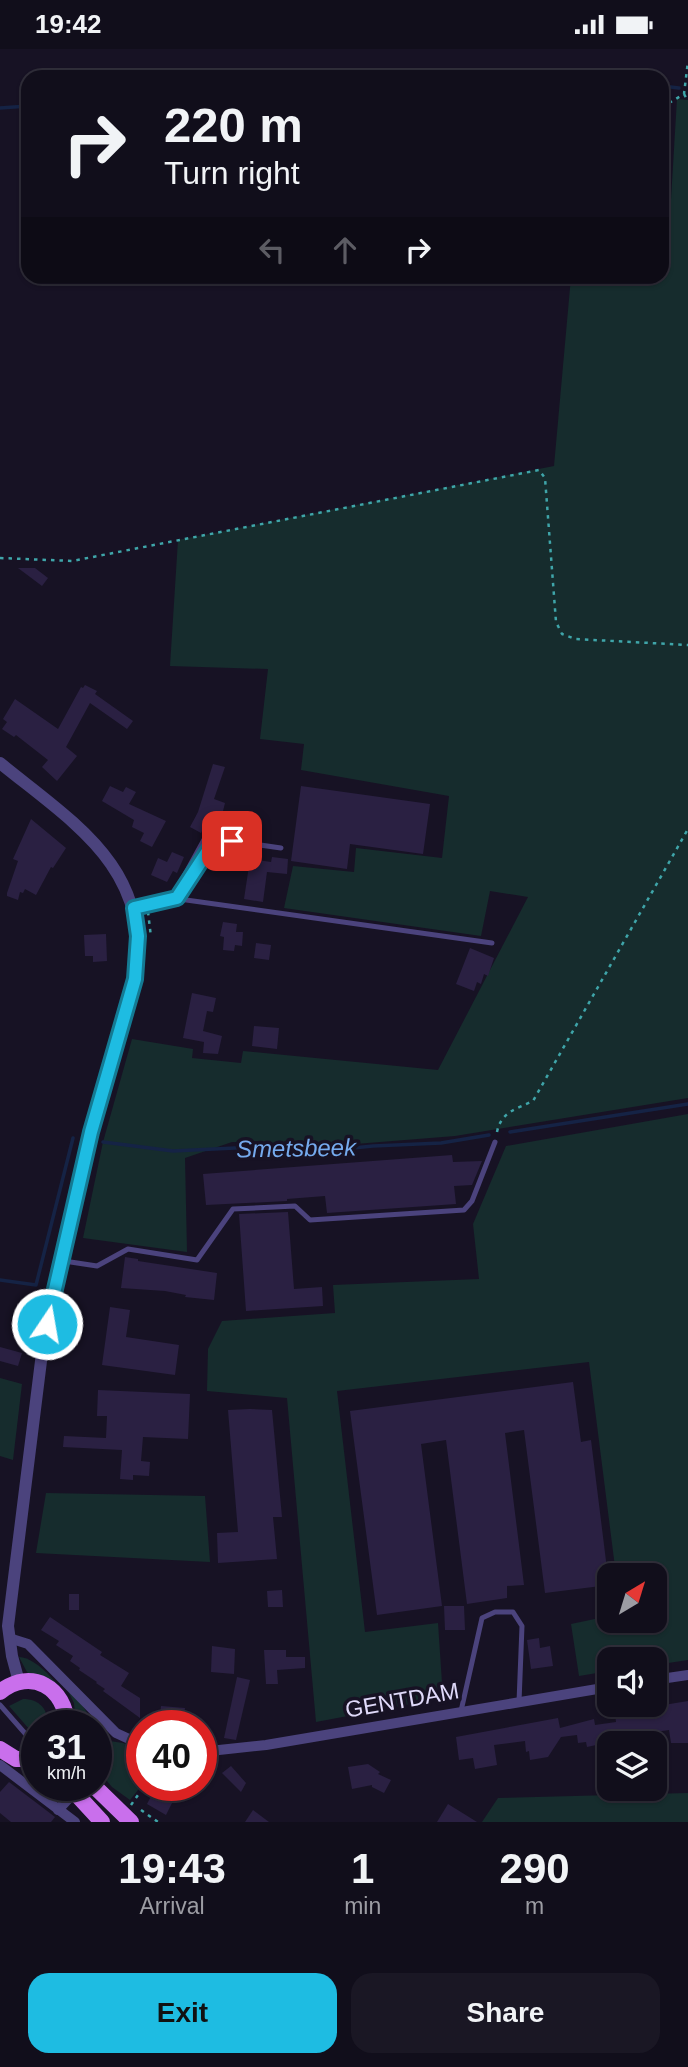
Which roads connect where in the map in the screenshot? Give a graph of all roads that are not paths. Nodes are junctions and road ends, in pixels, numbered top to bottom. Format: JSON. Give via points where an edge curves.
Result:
{"nodes":[{"id":1,"x":0,"y":764,"type":"edge"},
{"id":2,"x":206,"y":836,"type":"dead end"},
{"id":3,"x":281,"y":848,"type":"dead end"},
{"id":4,"x":174,"y":898,"type":"junction"},
{"id":5,"x":134,"y":908,"type":"junction"},
{"id":6,"x":492,"y":943,"type":"dead end"},
{"id":7,"x":495,"y":1142,"type":"road end"},
{"id":8,"x":61,"y":1261,"type":"junction"},
{"id":9,"x":9,"y":1638,"type":"junction"},
{"id":10,"x":688,"y":1675,"type":"edge"},
{"id":11,"x":667,"y":1679,"type":"edge"},
{"id":12,"x":19,"y":1682,"type":"junction"},
{"id":13,"x":597,"y":1689,"type":"edge"},
{"id":14,"x":0,"y":1692,"type":"edge"},
{"id":15,"x":519,"y":1702,"type":"junction"},
{"id":16,"x":0,"y":1705,"type":"edge"},
{"id":17,"x":64,"y":1710,"type":"edge"},
{"id":18,"x":461,"y":1711,"type":"junction"},
{"id":19,"x":21,"y":1729,"type":"edge"},
{"id":20,"x":126,"y":1738,"type":"edge"},
{"id":21,"x":0,"y":1749,"type":"edge"},
{"id":22,"x":217,"y":1750,"type":"edge"},
{"id":23,"x":21,"y":1759,"type":"edge"},
{"id":24,"x":0,"y":1765,"type":"edge"},
{"id":25,"x":64,"y":1801,"type":"edge"},
{"id":26,"x":85,"y":1801,"type":"edge"},
{"id":27,"x":109,"y":1801,"type":"edge"},
{"id":28,"x":58,"y":1810,"type":"junction"},
{"id":29,"x":128,"y":1819,"type":"edge"},
{"id":30,"x":75,"y":1822,"type":"edge"},
{"id":31,"x":102,"y":1822,"type":"edge"}],
"edges":[{"from":1,"to":5,"type":"street","via":[[93,841],[121,879]]},
{"from":2,"to":4,"type":"lane"},
{"from":3,"to":4,"type":"lane","via":[[213,843]]},
{"from":4,"to":5,"type":"lane"},
{"from":4,"to":6,"type":"lane"},
{"from":5,"to":8,"type":"street","via":[[138,936],[135,979],[91,1132]]},
{"from":7,"to":8,"type":"lane","via":[[472,1202],[464,1210],[310,1220],[295,1206],[233,1209],[197,1260],[128,1249],[97,1266]]},
{"from":8,"to":9,"type":"street","via":[[39,1370]]},
{"from":9,"to":12,"type":"street"},
{"from":9,"to":20,"type":"street","via":[[28,1644],[116,1733]]},
{"from":10,"to":11,"type":"street"},
{"from":12,"to":14,"type":"main road"},
{"from":12,"to":17,"type":"main road","via":[[38,1682],[54,1692]]},
{"from":13,"to":15,"type":"street","name":"GENTDAM"},
{"from":15,"to":18,"type":"street","name":"GENTDAM"},
{"from":15,"to":18,"type":"lane","via":[[522,1626],[513,1612],[495,1612],[482,1618]]},
{"from":16,"to":19,"type":"lane"},
{"from":18,"to":22,"type":"street","name":"GENTDAM"},
{"from":21,"to":23,"type":"main road"},
{"from":24,"to":28,"type":"street"},
{"from":25,"to":28,"type":"street"},
{"from":26,"to":31,"type":"main road"},
{"from":27,"to":29,"type":"main road"},
{"from":28,"to":30,"type":"street"}]}
